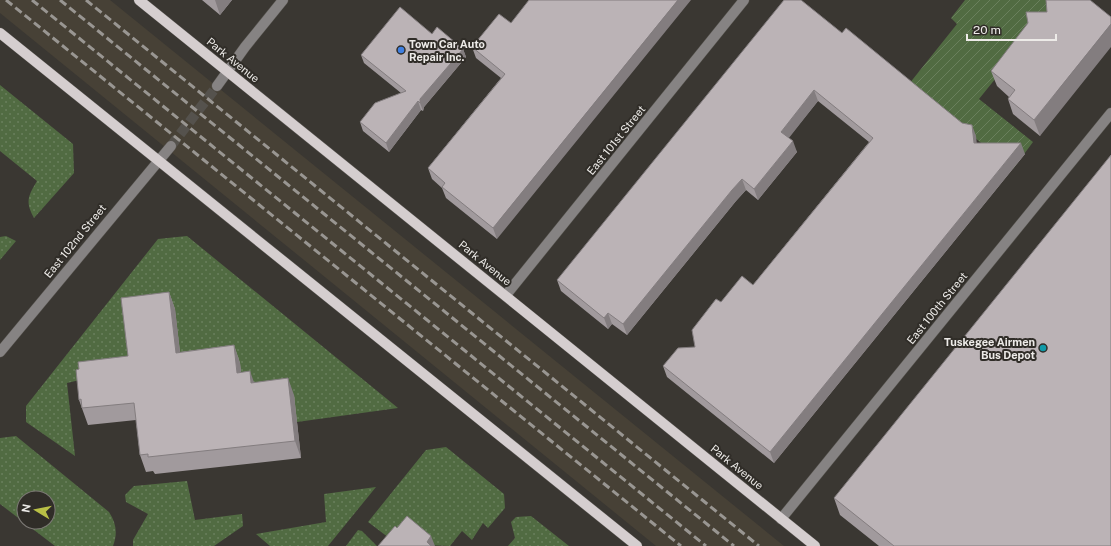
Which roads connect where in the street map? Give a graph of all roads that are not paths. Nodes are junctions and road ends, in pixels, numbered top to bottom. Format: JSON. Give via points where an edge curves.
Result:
{"nodes":[{"id":1,"x":139,"y":0,"type":"edge"},
{"id":2,"x":283,"y":0,"type":"edge"},
{"id":3,"x":744,"y":0,"type":"edge"},
{"id":4,"x":0,"y":33,"type":"edge"},
{"id":5,"x":227,"y":71,"type":"junction"},
{"id":6,"x":217,"y":86,"type":"tunnel mouth"},
{"id":7,"x":1111,"y":113,"type":"edge"},
{"id":8,"x":171,"y":146,"type":"tunnel mouth"},
{"id":9,"x":157,"y":161,"type":"junction"},
{"id":10,"x":506,"y":295,"type":"junction"},
{"id":11,"x":0,"y":352,"type":"edge"},
{"id":12,"x":781,"y":519,"type":"junction"},
{"id":13,"x":637,"y":546,"type":"edge"},
{"id":14,"x":815,"y":546,"type":"edge"}],
"edges":[{"from":1,"to":5,"type":"main road","name":"Park Avenue"},
{"from":2,"to":5,"type":"street"},
{"from":3,"to":10,"type":"street","name":"East 101st Street"},
{"from":4,"to":9,"type":"main road"},
{"from":5,"to":6,"type":"street"},
{"from":5,"to":10,"type":"main road","name":"Park Avenue"},
{"from":7,"to":12,"type":"street","name":"East 100th Street"},
{"from":8,"to":9,"type":"street","name":"East 102nd Street"},
{"from":9,"to":11,"type":"street","name":"East 102nd Street"},
{"from":9,"to":13,"type":"main road"},
{"from":10,"to":12,"type":"main road","name":"Park Avenue"},
{"from":12,"to":14,"type":"main road","name":"Park Avenue"}]}
